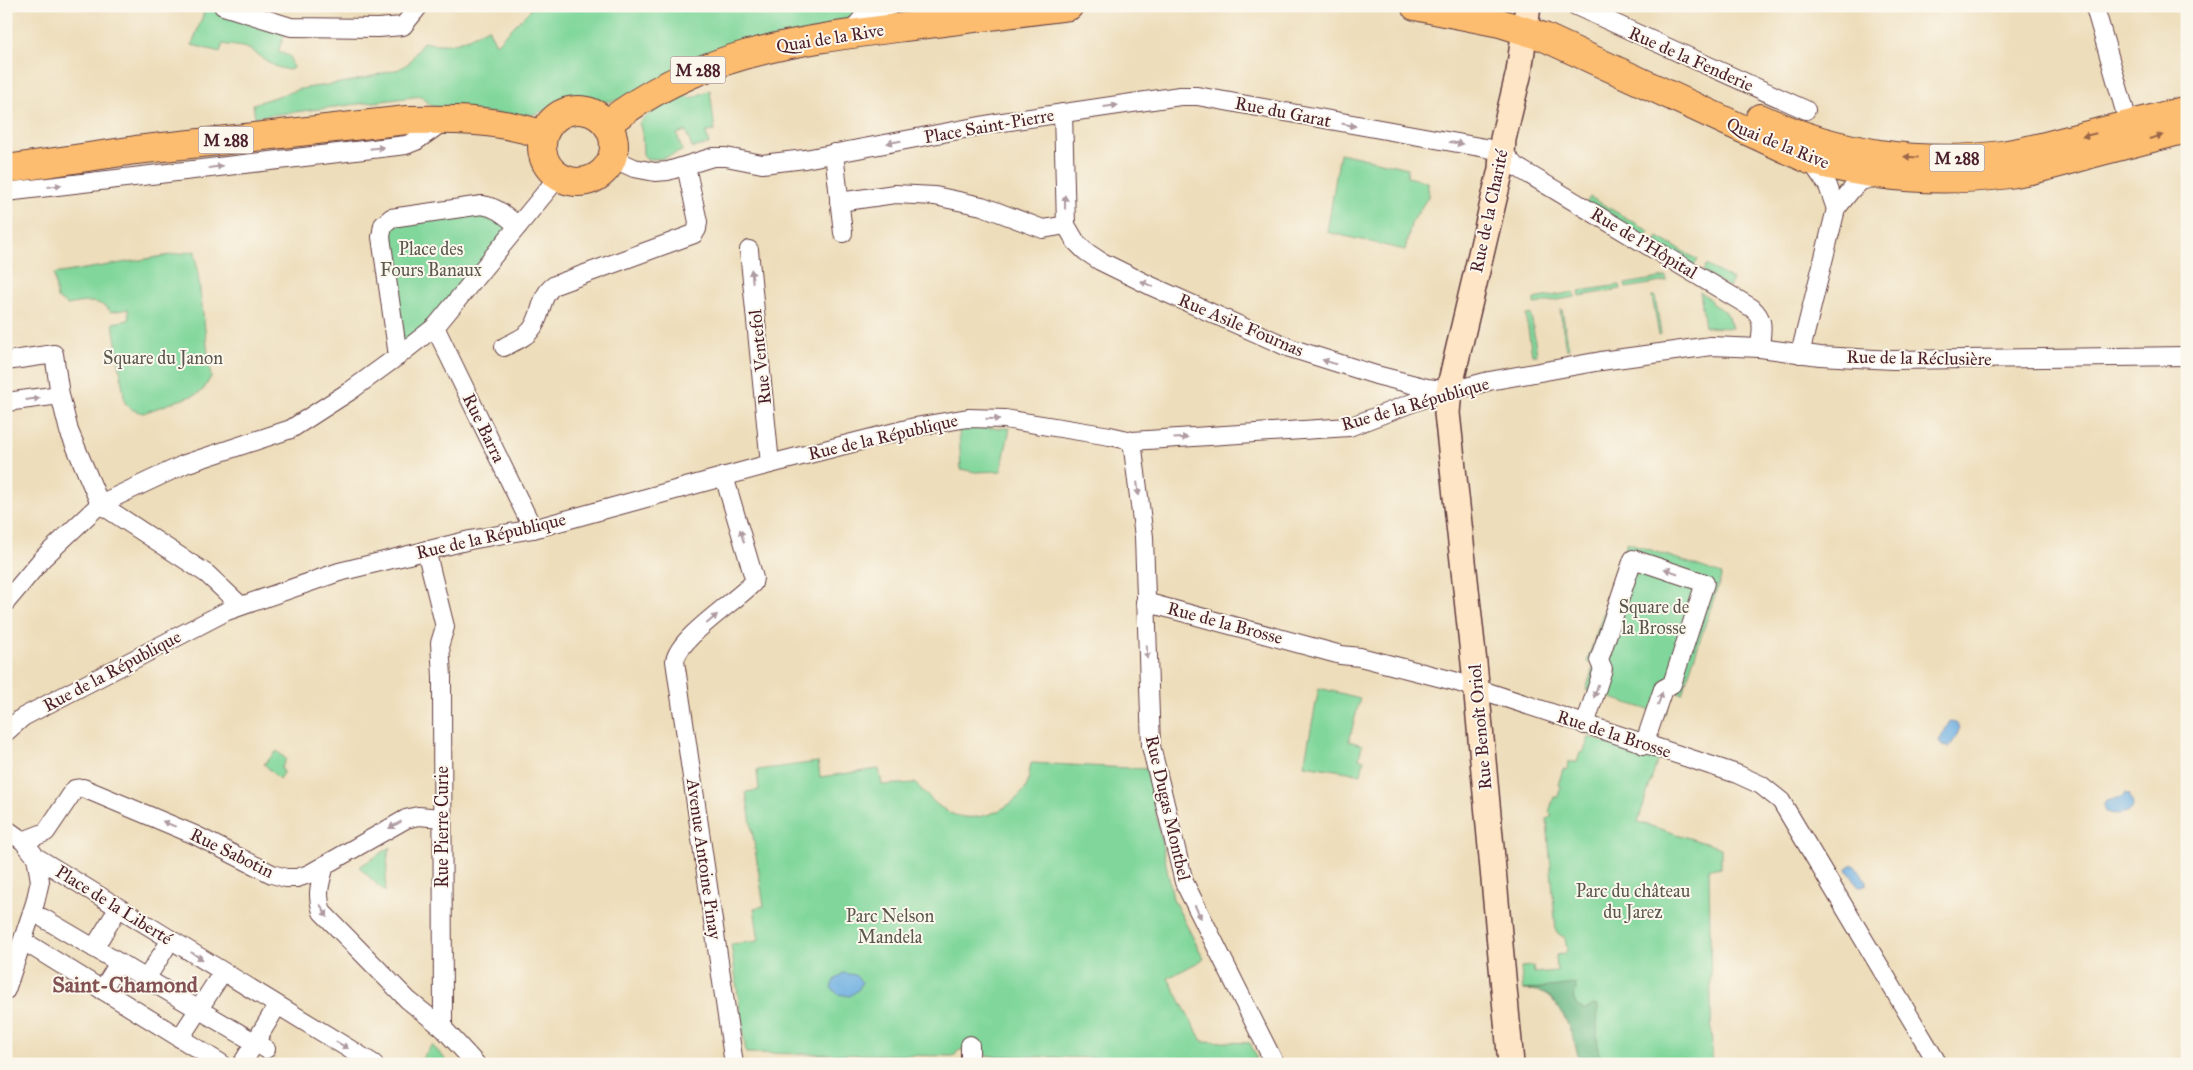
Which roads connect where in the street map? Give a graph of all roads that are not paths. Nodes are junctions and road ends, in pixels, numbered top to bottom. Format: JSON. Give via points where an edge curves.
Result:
{"nodes":[{"id":1,"x":224,"y":6,"type":"edge"},
{"id":2,"x":419,"y":6,"type":"edge"},
{"id":3,"x":890,"y":6,"type":"edge"},
{"id":4,"x":1069,"y":6,"type":"edge"},
{"id":5,"x":1415,"y":6,"type":"edge"},
{"id":6,"x":1576,"y":6,"type":"edge"},
{"id":7,"x":870,"y":8,"type":"edge"},
{"id":8,"x":2096,"y":11,"type":"dead end"},
{"id":9,"x":1521,"y":14,"type":"edge"},
{"id":10,"x":851,"y":33,"type":"junction"},
{"id":11,"x":1806,"y":110,"type":"dead end"},
{"id":12,"x":2187,"y":110,"type":"edge"},
{"id":13,"x":1063,"y":113,"type":"junction"},
{"id":14,"x":447,"y":119,"type":"junction"},
{"id":15,"x":607,"y":124,"type":"junction"},
{"id":16,"x":2129,"y":125,"type":"junction"},
{"id":17,"x":2187,"y":129,"type":"edge"},
{"id":18,"x":543,"y":135,"type":"junction"},
{"id":19,"x":1502,"y":151,"type":"junction"},
{"id":20,"x":834,"y":152,"type":"junction"},
{"id":21,"x":612,"y":158,"type":"junction"},
{"id":22,"x":1810,"y":160,"type":"junction"},
{"id":23,"x":686,"y":166,"type":"junction"},
{"id":24,"x":6,"y":169,"type":"edge"},
{"id":25,"x":559,"y":176,"type":"junction"},
{"id":26,"x":1878,"y":176,"type":"junction"},
{"id":27,"x":6,"y":192,"type":"edge"},
{"id":28,"x":839,"y":202,"type":"junction"},
{"id":29,"x":1836,"y":209,"type":"junction"},
{"id":30,"x":1066,"y":225,"type":"junction"},
{"id":31,"x":518,"y":226,"type":"junction"},
{"id":32,"x":843,"y":233,"type":"dead end"},
{"id":33,"x":749,"y":250,"type":"dead end"},
{"id":34,"x":435,"y":328,"type":"junction"},
{"id":35,"x":504,"y":347,"type":"dead end"},
{"id":36,"x":1760,"y":348,"type":"junction"},
{"id":37,"x":1800,"y":354,"type":"junction"},
{"id":38,"x":398,"y":356,"type":"junction"},
{"id":39,"x":2187,"y":356,"type":"edge"},
{"id":40,"x":6,"y":361,"type":"edge"},
{"id":41,"x":1449,"y":390,"type":"junction"},
{"id":42,"x":60,"y":395,"type":"junction"},
{"id":43,"x":6,"y":402,"type":"edge"},
{"id":44,"x":1132,"y":441,"type":"junction"},
{"id":45,"x":770,"y":464,"type":"junction"},
{"id":46,"x":724,"y":476,"type":"junction"},
{"id":47,"x":100,"y":504,"type":"junction"},
{"id":48,"x":533,"y":529,"type":"junction"},
{"id":49,"x":426,"y":550,"type":"junction"},
{"id":50,"x":6,"y":602,"type":"edge"},
{"id":51,"x":1145,"y":602,"type":"junction"},
{"id":52,"x":240,"y":605,"type":"junction"},
{"id":53,"x":1476,"y":689,"type":"junction"},
{"id":54,"x":1585,"y":725,"type":"junction"},
{"id":55,"x":6,"y":732,"type":"edge"},
{"id":56,"x":1644,"y":745,"type":"junction"},
{"id":57,"x":442,"y":818,"type":"junction"},
{"id":58,"x":6,"y":829,"type":"edge"},
{"id":59,"x":23,"y":840,"type":"junction"},
{"id":60,"x":36,"y":857,"type":"junction"},
{"id":61,"x":326,"y":865,"type":"junction"},
{"id":62,"x":113,"y":917,"type":"dead end"},
{"id":63,"x":43,"y":918,"type":"dead end"},
{"id":64,"x":34,"y":947,"type":"dead end"},
{"id":65,"x":94,"y":948,"type":"junction"},
{"id":66,"x":165,"y":949,"type":"dead end"},
{"id":67,"x":119,"y":963,"type":"junction"},
{"id":68,"x":146,"y":978,"type":"junction"},
{"id":69,"x":217,"y":981,"type":"dead end"},
{"id":70,"x":6,"y":990,"type":"edge"},
{"id":71,"x":102,"y":990,"type":"junction"},
{"id":72,"x":199,"y":1009,"type":"junction"},
{"id":73,"x":274,"y":1010,"type":"dead end"},
{"id":74,"x":443,"y":1028,"type":"junction"},
{"id":75,"x":180,"y":1038,"type":"junction"},
{"id":76,"x":261,"y":1045,"type":"junction"},
{"id":77,"x":970,"y":1045,"type":"dead end"},
{"id":78,"x":222,"y":1064,"type":"edge"},
{"id":79,"x":242,"y":1064,"type":"edge"},
{"id":80,"x":374,"y":1064,"type":"edge"},
{"id":81,"x":476,"y":1064,"type":"edge"},
{"id":82,"x":734,"y":1064,"type":"edge"},
{"id":83,"x":970,"y":1064,"type":"edge"},
{"id":84,"x":1276,"y":1064,"type":"edge"},
{"id":85,"x":1511,"y":1064,"type":"edge"},
{"id":86,"x":1938,"y":1064,"type":"edge"}],
"edges":[{"from":1,"to":2,"type":"street","via":[[291,27],[378,28],[403,26]]},
{"from":3,"to":7,"type":"street"},
{"from":4,"to":10,"type":"main road","name":"Quai de la Rive","number":"M 288"},
{"from":5,"to":9,"type":"main road","name":"Quai de la Rive","number":"M 288","via":[[1484,19]]},
{"from":6,"to":11,"type":"street","name":"Rue de la Fenderie"},
{"from":7,"to":10,"type":"street"},
{"from":8,"to":16,"type":"street"},
{"from":16,"to":9,"type":"main road","name":"Quai de la Rive","number":"M 288","one_way":true,"via":[[1995,156],[1940,159],[1871,153],[1777,126],[1585,37]]},
{"from":9,"to":19,"type":"main road","name":"Rue de la Charité","via":[[1518,72]]},
{"from":9,"to":22,"type":"main road","name":"Quai de la Rive","number":"M 288","via":[[1544,37]]},
{"from":10,"to":15,"type":"main road","name":"Quai de la Rive","number":"M 288","via":[[764,49],[718,62],[652,93]]},
{"from":12,"to":16,"type":"main road","name":"Quai de la Rive","number":"M 288"},
{"from":13,"to":19,"type":"street","name":"Rue du Garat","one_way":true,"via":[[1197,96]]},
{"from":13,"to":20,"type":"street","name":"Place Saint-Pierre","one_way":true},
{"from":30,"to":13,"type":"street","name":"Place Saint-Pierre","one_way":true},
{"from":14,"to":18,"type":"main road","number":"M 288","via":[[483,122]]},
{"from":14,"to":24,"type":"main road","number":"M 288","via":[[360,124]]},
{"from":27,"to":14,"type":"street","one_way":true,"via":[[406,145]]},
{"from":15,"to":18,"type":"main road","via":[[589,111],[566,111],[548,125]]},
{"from":15,"to":21,"type":"main road","via":[[614,140]]},
{"from":26,"to":17,"type":"main road","name":"Quai de la Rive","number":"M 288","one_way":true,"via":[[1956,178],[2010,174]]},
{"from":18,"to":25,"type":"main road","via":[[544,159]]},
{"from":19,"to":36,"type":"street","name":"Rue de l'Hôpital","via":[[1516,166],[1745,304],[1760,316]]},
{"from":19,"to":41,"type":"main road","name":"Rue de la Charité","via":[[1498,182]]},
{"from":20,"to":23,"type":"street","name":"Place Saint-Pierre","via":[[762,164],[714,157]]},
{"from":20,"to":28,"type":"street"},
{"from":21,"to":23,"type":"street","name":"Place Saint-Pierre","via":[[634,168],[655,172]]},
{"from":21,"to":25,"type":"main road","via":[[603,171],[590,180],[574,181]]},
{"from":22,"to":26,"type":"main road","name":"Quai de la Rive","number":"M 288"},
{"from":22,"to":29,"type":"street","via":[[1828,186]]},
{"from":23,"to":35,"type":"street","via":[[698,222],[694,234],[555,285],[546,293],[531,331]]},
{"from":25,"to":31,"type":"street"},
{"from":26,"to":29,"type":"street","via":[[1861,181]]},
{"from":28,"to":30,"type":"street","via":[[895,194],[935,196],[982,206],[1042,229]]},
{"from":28,"to":32,"type":"street"},
{"from":29,"to":37,"type":"street"},
{"from":41,"to":30,"type":"street","name":"Rue Asile Fournas","one_way":true,"via":[[1376,375],[1290,348],[1110,266],[1085,251]]},
{"from":31,"to":34,"type":"street"},
{"from":31,"to":38,"type":"street","via":[[498,210],[482,205],[390,218],[383,225],[381,237]]},
{"from":45,"to":33,"type":"street","name":"Rue Ventefol","one_way":true},
{"from":34,"to":38,"type":"street"},
{"from":34,"to":48,"type":"street","name":"Rue Barra"},
{"from":36,"to":37,"type":"street","name":"Rue de la République"},
{"from":36,"to":41,"type":"street","name":"Rue de la République","via":[[1711,346],[1676,349],[1550,369]]},
{"from":37,"to":39,"type":"street","name":"Rue de la Réclusière","via":[[1893,360]]},
{"from":38,"to":47,"type":"street","via":[[291,429],[185,464]]},
{"from":40,"to":42,"type":"street","via":[[54,354]]},
{"from":44,"to":41,"type":"street","name":"Rue de la République","one_way":true,"via":[[1349,427]]},
{"from":41,"to":53,"type":"main road","name":"Rue Benoît Oriol","via":[[1448,421]]},
{"from":43,"to":42,"type":"street","one_way":true},
{"from":42,"to":47,"type":"street","via":[[69,431]]},
{"from":45,"to":44,"type":"street","name":"Rue de la République","one_way":true,"via":[[915,427],[968,418],[1012,420]]},
{"from":44,"to":51,"type":"street","name":"Rue Dugas Montbel","one_way":true,"via":[[1144,537]]},
{"from":45,"to":46,"type":"street","name":"Rue de la République"},
{"from":46,"to":48,"type":"street","name":"Rue de la République"},
{"from":82,"to":46,"type":"street","name":"Avenue Antoine Pinay","one_way":true,"via":[[675,661],[686,641],[753,583]]},
{"from":47,"to":50,"type":"street","via":[[42,559]]},
{"from":47,"to":52,"type":"street","via":[[207,574]]},
{"from":48,"to":49,"type":"street","name":"Rue de la République"},
{"from":49,"to":52,"type":"street","name":"Rue de la République","via":[[339,572]]},
{"from":49,"to":57,"type":"street","name":"Rue Pierre Curie","via":[[444,627],[440,647]]},
{"from":51,"to":53,"type":"street","name":"Rue de la Brosse"},
{"from":51,"to":84,"type":"street","name":"Rue Dugas Montbel","one_way":true,"via":[[1151,746],[1184,882]]},
{"from":52,"to":55,"type":"street","name":"Rue de la République","via":[[23,717]]},
{"from":53,"to":54,"type":"street","name":"Rue de la Brosse"},
{"from":53,"to":85,"type":"main road","name":"Rue Benoît Oriol"},
{"from":54,"to":56,"type":"street","name":"Rue de la Brosse"},
{"from":56,"to":54,"type":"street","one_way":true,"via":[[1663,689],[1672,684],[1705,583],[1634,559],[1599,660],[1603,670]]},
{"from":56,"to":86,"type":"street","name":"Rue de la Brosse","via":[[1738,774],[1761,784],[1781,801]]},
{"from":57,"to":61,"type":"street","one_way":true,"via":[[418,816],[406,819]]},
{"from":57,"to":74,"type":"street","name":"Rue Pierre Curie"},
{"from":58,"to":59,"type":"street"},
{"from":59,"to":60,"type":"street"},
{"from":61,"to":59,"type":"street","name":"Rue Sabotin","one_way":true,"via":[[297,878],[272,874],[195,835],[83,788],[75,789],[69,795],[46,832]]},
{"from":60,"to":70,"type":"street","name":"Place de la Liberté","via":[[40,881]]},
{"from":60,"to":80,"type":"street","name":"Place de la Liberté","one_way":true},
{"from":61,"to":74,"type":"street","one_way":true,"via":[[318,889],[322,912],[408,1000]]},
{"from":62,"to":65,"type":"street"},
{"from":63,"to":65,"type":"street"},
{"from":64,"to":71,"type":"street"},
{"from":65,"to":67,"type":"street"},
{"from":66,"to":68,"type":"street"},
{"from":67,"to":68,"type":"street"},
{"from":67,"to":71,"type":"street"},
{"from":68,"to":72,"type":"street"},
{"from":69,"to":72,"type":"street"},
{"from":71,"to":75,"type":"street"},
{"from":72,"to":75,"type":"street"},
{"from":72,"to":76,"type":"street"},
{"from":73,"to":76,"type":"street"},
{"from":74,"to":81,"type":"street"},
{"from":75,"to":78,"type":"street"},
{"from":76,"to":79,"type":"street"},
{"from":77,"to":83,"type":"street"}]}
